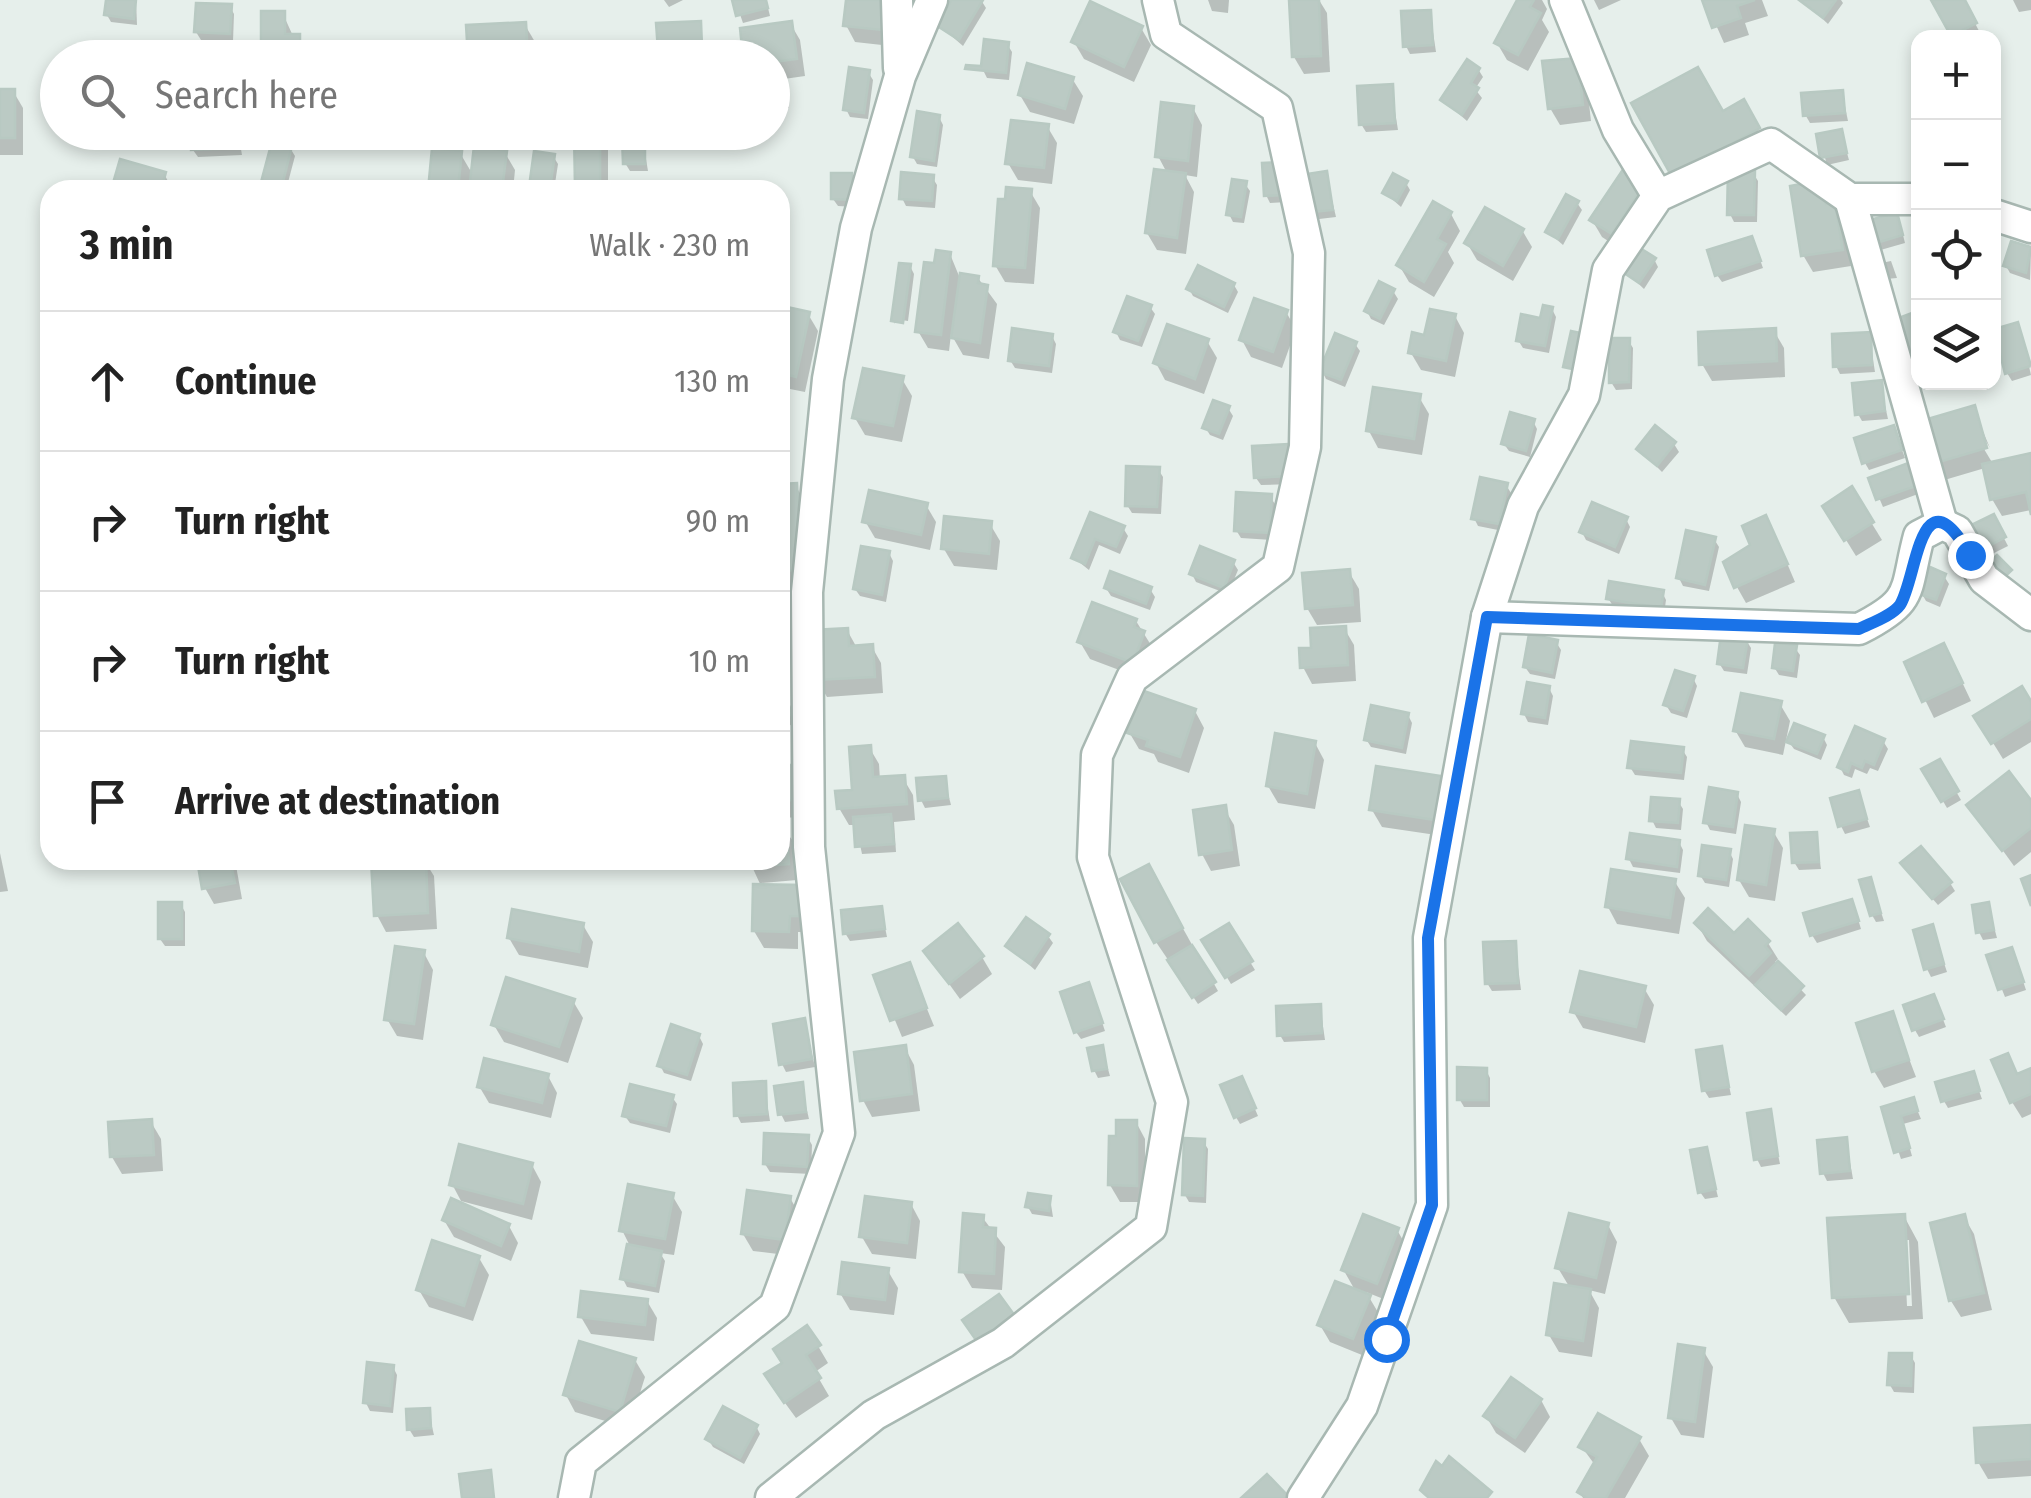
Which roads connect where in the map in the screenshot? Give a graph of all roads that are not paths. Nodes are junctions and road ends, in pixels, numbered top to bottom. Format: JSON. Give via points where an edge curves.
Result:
{"nodes":[{"id":1,"x":897,"y":0,"type":"edge"},
{"id":2,"x":932,"y":0,"type":"edge"},
{"id":3,"x":1158,"y":0,"type":"edge"},
{"id":4,"x":1565,"y":0,"type":"edge"},
{"id":5,"x":900,"y":76,"type":"junction"},
{"id":6,"x":1658,"y":196,"type":"junction"},
{"id":7,"x":1911,"y":199,"type":"edge"},
{"id":8,"x":1850,"y":200,"type":"junction"},
{"id":9,"x":2001,"y":217,"type":"edge"},
{"id":10,"x":2031,"y":227,"type":"edge"},
{"id":11,"x":1942,"y":524,"type":"junction"},
{"id":12,"x":2031,"y":615,"type":"edge"},
{"id":13,"x":1487,"y":617,"type":"junction"},
{"id":14,"x":574,"y":1498,"type":"edge"},
{"id":15,"x":770,"y":1498,"type":"edge"},
{"id":16,"x":1303,"y":1498,"type":"edge"}],
"edges":[{"from":1,"to":5,"type":"street"},
{"from":2,"to":5,"type":"street"},
{"from":3,"to":15,"type":"street","via":[[1166,34],[1277,108],[1309,253],[1304,446],[1278,568],[1132,678],[1097,756],[1093,857],[1172,1102],[1151,1227],[1003,1342],[874,1415]]},
{"from":4,"to":6,"type":"street","via":[[1618,130]]},
{"from":5,"to":14,"type":"street","via":[[856,228],[828,379],[807,592],[808,847],[839,1132],[775,1306],[582,1462]]},
{"from":6,"to":8,"type":"street","via":[[1770,144]]},
{"from":6,"to":13,"type":"street","via":[[1608,270],[1584,396],[1522,506]]},
{"from":7,"to":8,"type":"street"},
{"from":8,"to":11,"type":"street"},
{"from":9,"to":10,"type":"street"},
{"from":11,"to":12,"type":"street","via":[[1957,531],[1984,579]]},
{"from":11,"to":13,"type":"street","via":[[1919,536],[1898,609],[1859,629]]},
{"from":13,"to":16,"type":"street","via":[[1428,938],[1432,1205],[1362,1406]]}]}
